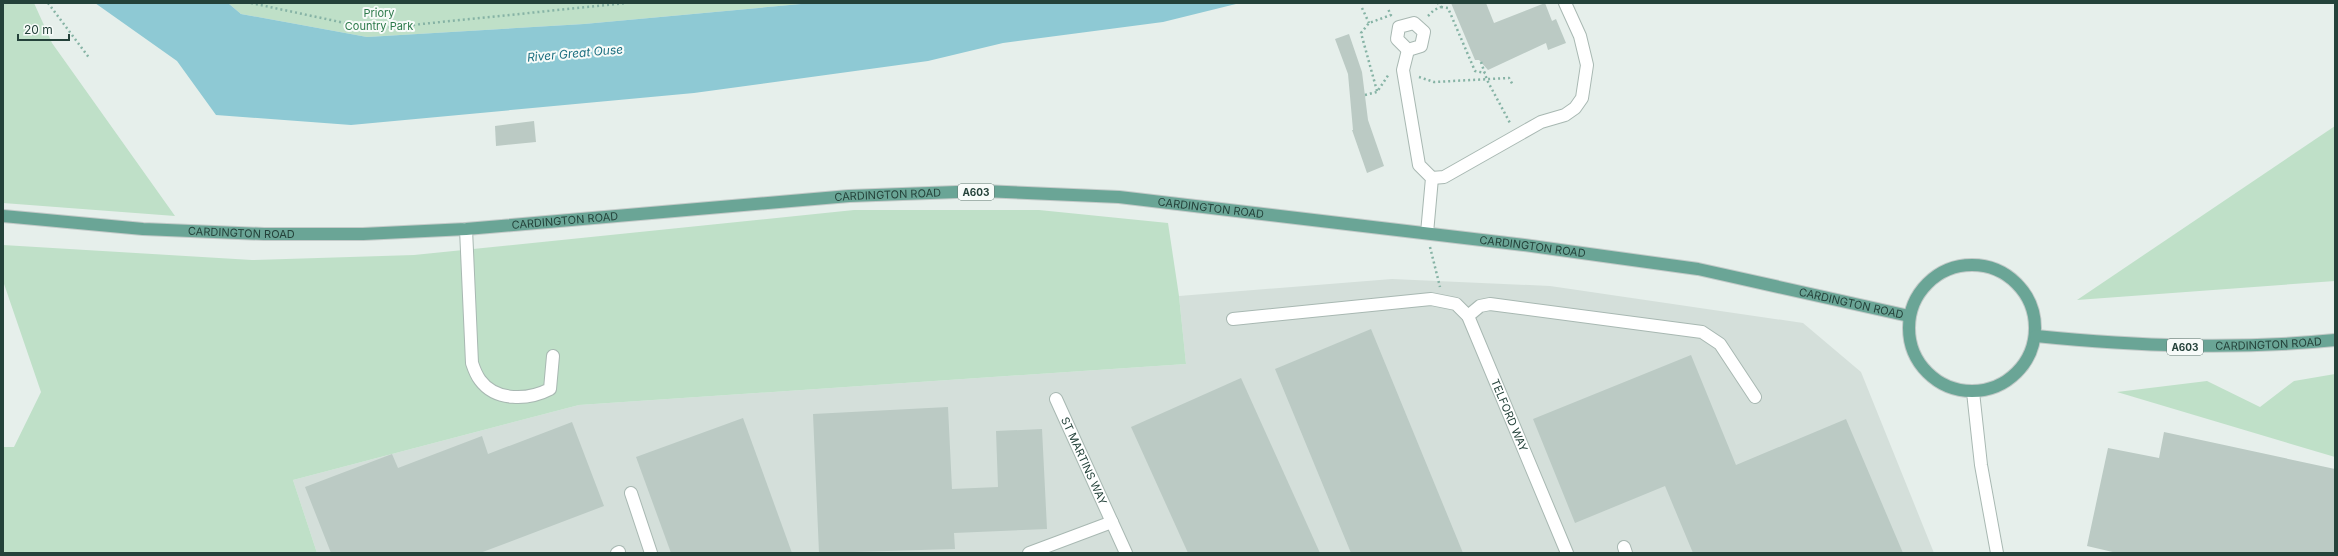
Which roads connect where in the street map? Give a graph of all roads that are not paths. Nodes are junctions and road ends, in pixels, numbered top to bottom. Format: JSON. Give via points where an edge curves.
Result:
{"nodes":[{"id":1,"x":1565,"y":3,"type":"edge"},
{"id":2,"x":1406,"y":55,"type":"junction"},
{"id":3,"x":1432,"y":178,"type":"junction"},
{"id":4,"x":3,"y":216,"type":"edge"},
{"id":5,"x":466,"y":229,"type":"junction"},
{"id":6,"x":1427,"y":233,"type":"junction"},
{"id":7,"x":1468,"y":316,"type":"junction"},
{"id":8,"x":1909,"y":316,"type":"junction"},
{"id":9,"x":1233,"y":319,"type":"dead end"},
{"id":10,"x":2036,"y":336,"type":"junction"},
{"id":11,"x":2335,"y":340,"type":"edge"},
{"id":12,"x":553,"y":356,"type":"dead end"},
{"id":13,"x":1973,"y":392,"type":"junction"},
{"id":14,"x":1755,"y":397,"type":"dead end"},
{"id":15,"x":1056,"y":399,"type":"dead end"},
{"id":16,"x":631,"y":493,"type":"dead end"},
{"id":17,"x":1112,"y":522,"type":"junction"},
{"id":18,"x":1562,"y":551,"type":"edge"},
{"id":19,"x":651,"y":553,"type":"edge"},
{"id":20,"x":1029,"y":553,"type":"edge"},
{"id":21,"x":1126,"y":553,"type":"edge"},
{"id":22,"x":1997,"y":553,"type":"edge"}],
"edges":[{"from":1,"to":3,"type":"street","via":[[1580,36],[1587,65],[1582,98],[1575,108],[1565,115],[1541,122],[1444,177]]},
{"from":2,"to":2,"type":"street","via":[[1421,46],[1424,32],[1414,23],[1400,27],[1397,39]]},
{"from":2,"to":3,"type":"street","via":[[1403,70],[1420,165]]},
{"from":3,"to":6,"type":"street"},
{"from":4,"to":5,"type":"main road","name":"CARDINGTON ROAD","number":"A603","via":[[143,229],[264,234],[362,234]]},
{"from":5,"to":6,"type":"main road","name":"CARDINGTON ROAD","number":"A603","via":[[849,196],[983,191],[1119,197]]},
{"from":5,"to":12,"type":"street","via":[[472,363],[480,381],[495,393],[516,397],[538,396],[550,389]]},
{"from":6,"to":8,"type":"main road","name":"CARDINGTON ROAD","number":"A603","via":[[1698,269]]},
{"from":7,"to":9,"type":"street","name":"TELFORD WAY","via":[[1456,304],[1437,300]]},
{"from":7,"to":14,"type":"street","via":[[1480,306],[1490,304],[1702,332],[1720,344]]},
{"from":7,"to":18,"type":"street","name":"TELFORD WAY"},
{"from":8,"to":10,"type":"main road","via":[[1921,288],[1945,270],[1975,264],[2006,273],[2024,291],[2034,313]]},
{"from":8,"to":13,"type":"main road","via":[[1910,347],[1927,374],[1948,387]]},
{"from":10,"to":11,"type":"main road","name":"CARDINGTON ROAD","number":"A603","via":[[2184,347],[2279,346]]},
{"from":10,"to":13,"type":"main road","via":[[2028,358],[2014,376],[1992,389]]},
{"from":13,"to":22,"type":"street","via":[[1980,457]]},
{"from":15,"to":17,"type":"street","name":"ST MARTINS WAY"},
{"from":16,"to":19,"type":"street"},
{"from":17,"to":20,"type":"street"},
{"from":17,"to":21,"type":"street","name":"ST MARTINS WAY"}]}
